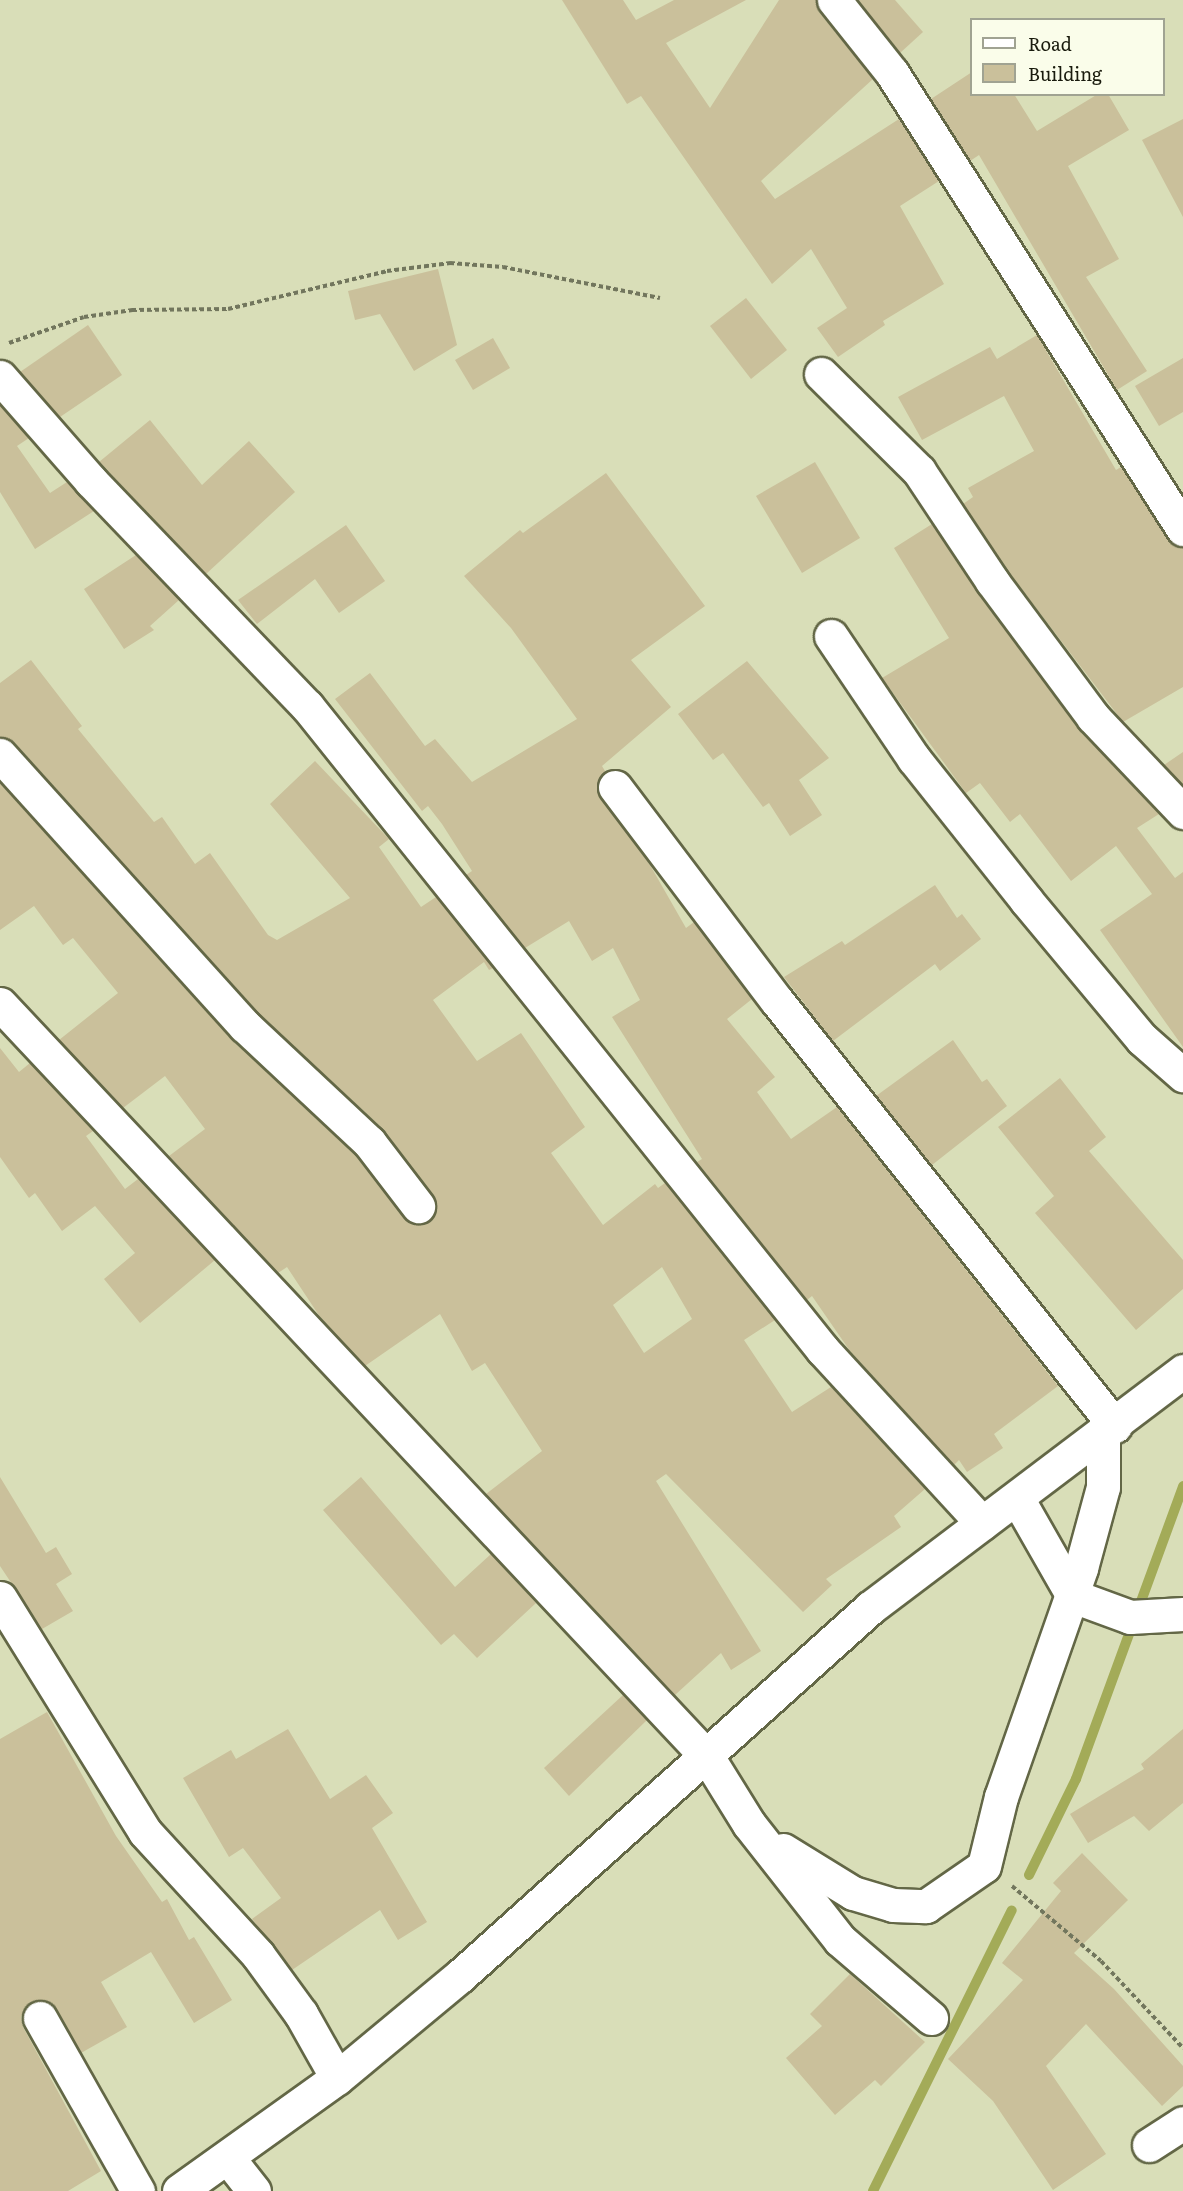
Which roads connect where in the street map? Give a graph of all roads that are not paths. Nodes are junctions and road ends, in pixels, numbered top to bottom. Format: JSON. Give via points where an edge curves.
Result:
{"nodes":[{"id":1,"x":834,"y":0,"type":"edge"},
{"id":2,"x":821,"y":374,"type":"dead end"},
{"id":3,"x":0,"y":377,"type":"edge"},
{"id":4,"x":1183,"y":529,"type":"edge"},
{"id":5,"x":831,"y":636,"type":"dead end"},
{"id":6,"x":0,"y":755,"type":"edge"},
{"id":7,"x":615,"y":787,"type":"dead end"},
{"id":8,"x":1183,"y":812,"type":"edge"},
{"id":9,"x":0,"y":1004,"type":"edge"},
{"id":10,"x":1183,"y":1076,"type":"edge"},
{"id":11,"x":418,"y":1206,"type":"dead end"},
{"id":12,"x":1183,"y":1371,"type":"edge"},
{"id":13,"x":1109,"y":1429,"type":"junction"},
{"id":14,"x":1017,"y":1498,"type":"junction"},
{"id":15,"x":982,"y":1523,"type":"junction"},
{"id":16,"x":1073,"y":1596,"type":"junction"},
{"id":17,"x":0,"y":1599,"type":"edge"},
{"id":18,"x":1158,"y":1615,"type":"edge"},
{"id":19,"x":708,"y":1758,"type":"junction"},
{"id":20,"x":754,"y":1829,"type":"junction"},
{"id":21,"x":40,"y":2018,"type":"dead end"},
{"id":22,"x":931,"y":2018,"type":"dead end"},
{"id":23,"x":337,"y":2078,"type":"junction"},
{"id":24,"x":1183,"y":2123,"type":"edge"},
{"id":25,"x":1149,"y":2145,"type":"dead end"},
{"id":26,"x":228,"y":2158,"type":"junction"},
{"id":27,"x":138,"y":2191,"type":"edge"},
{"id":28,"x":179,"y":2191,"type":"edge"},
{"id":29,"x":254,"y":2191,"type":"edge"}],
"edges":[{"from":1,"to":4,"type":"street","via":[[892,73]]},
{"from":2,"to":8,"type":"street","via":[[919,471],[992,581],[1093,717]]},
{"from":3,"to":15,"type":"street","via":[[91,481],[307,706],[823,1350]]},
{"from":5,"to":10,"type":"street","via":[[914,759],[1019,891],[1142,1040]]},
{"from":6,"to":11,"type":"street","via":[[245,1026],[369,1142]]},
{"from":7,"to":13,"type":"street"},
{"from":9,"to":19,"type":"street"},
{"from":12,"to":13,"type":"street"},
{"from":13,"to":14,"type":"street"},
{"from":13,"to":16,"type":"street","via":[[1103,1487]]},
{"from":14,"to":15,"type":"street"},
{"from":14,"to":16,"type":"street"},
{"from":15,"to":19,"type":"street","via":[[843,1631],[737,1724]]},
{"from":16,"to":18,"type":"street"},
{"from":16,"to":20,"type":"street","via":[[1038,1684],[984,1866],[926,1906],[893,1905],[834,1882]]},
{"from":17,"to":23,"type":"street","via":[[145,1832],[258,1955],[301,2014]]},
{"from":19,"to":20,"type":"street"},
{"from":19,"to":23,"type":"street"},
{"from":20,"to":22,"type":"street","via":[[840,1940]]},
{"from":21,"to":27,"type":"street"},
{"from":23,"to":26,"type":"street"},
{"from":24,"to":25,"type":"street"},
{"from":26,"to":28,"type":"street"},
{"from":26,"to":29,"type":"street"}]}
